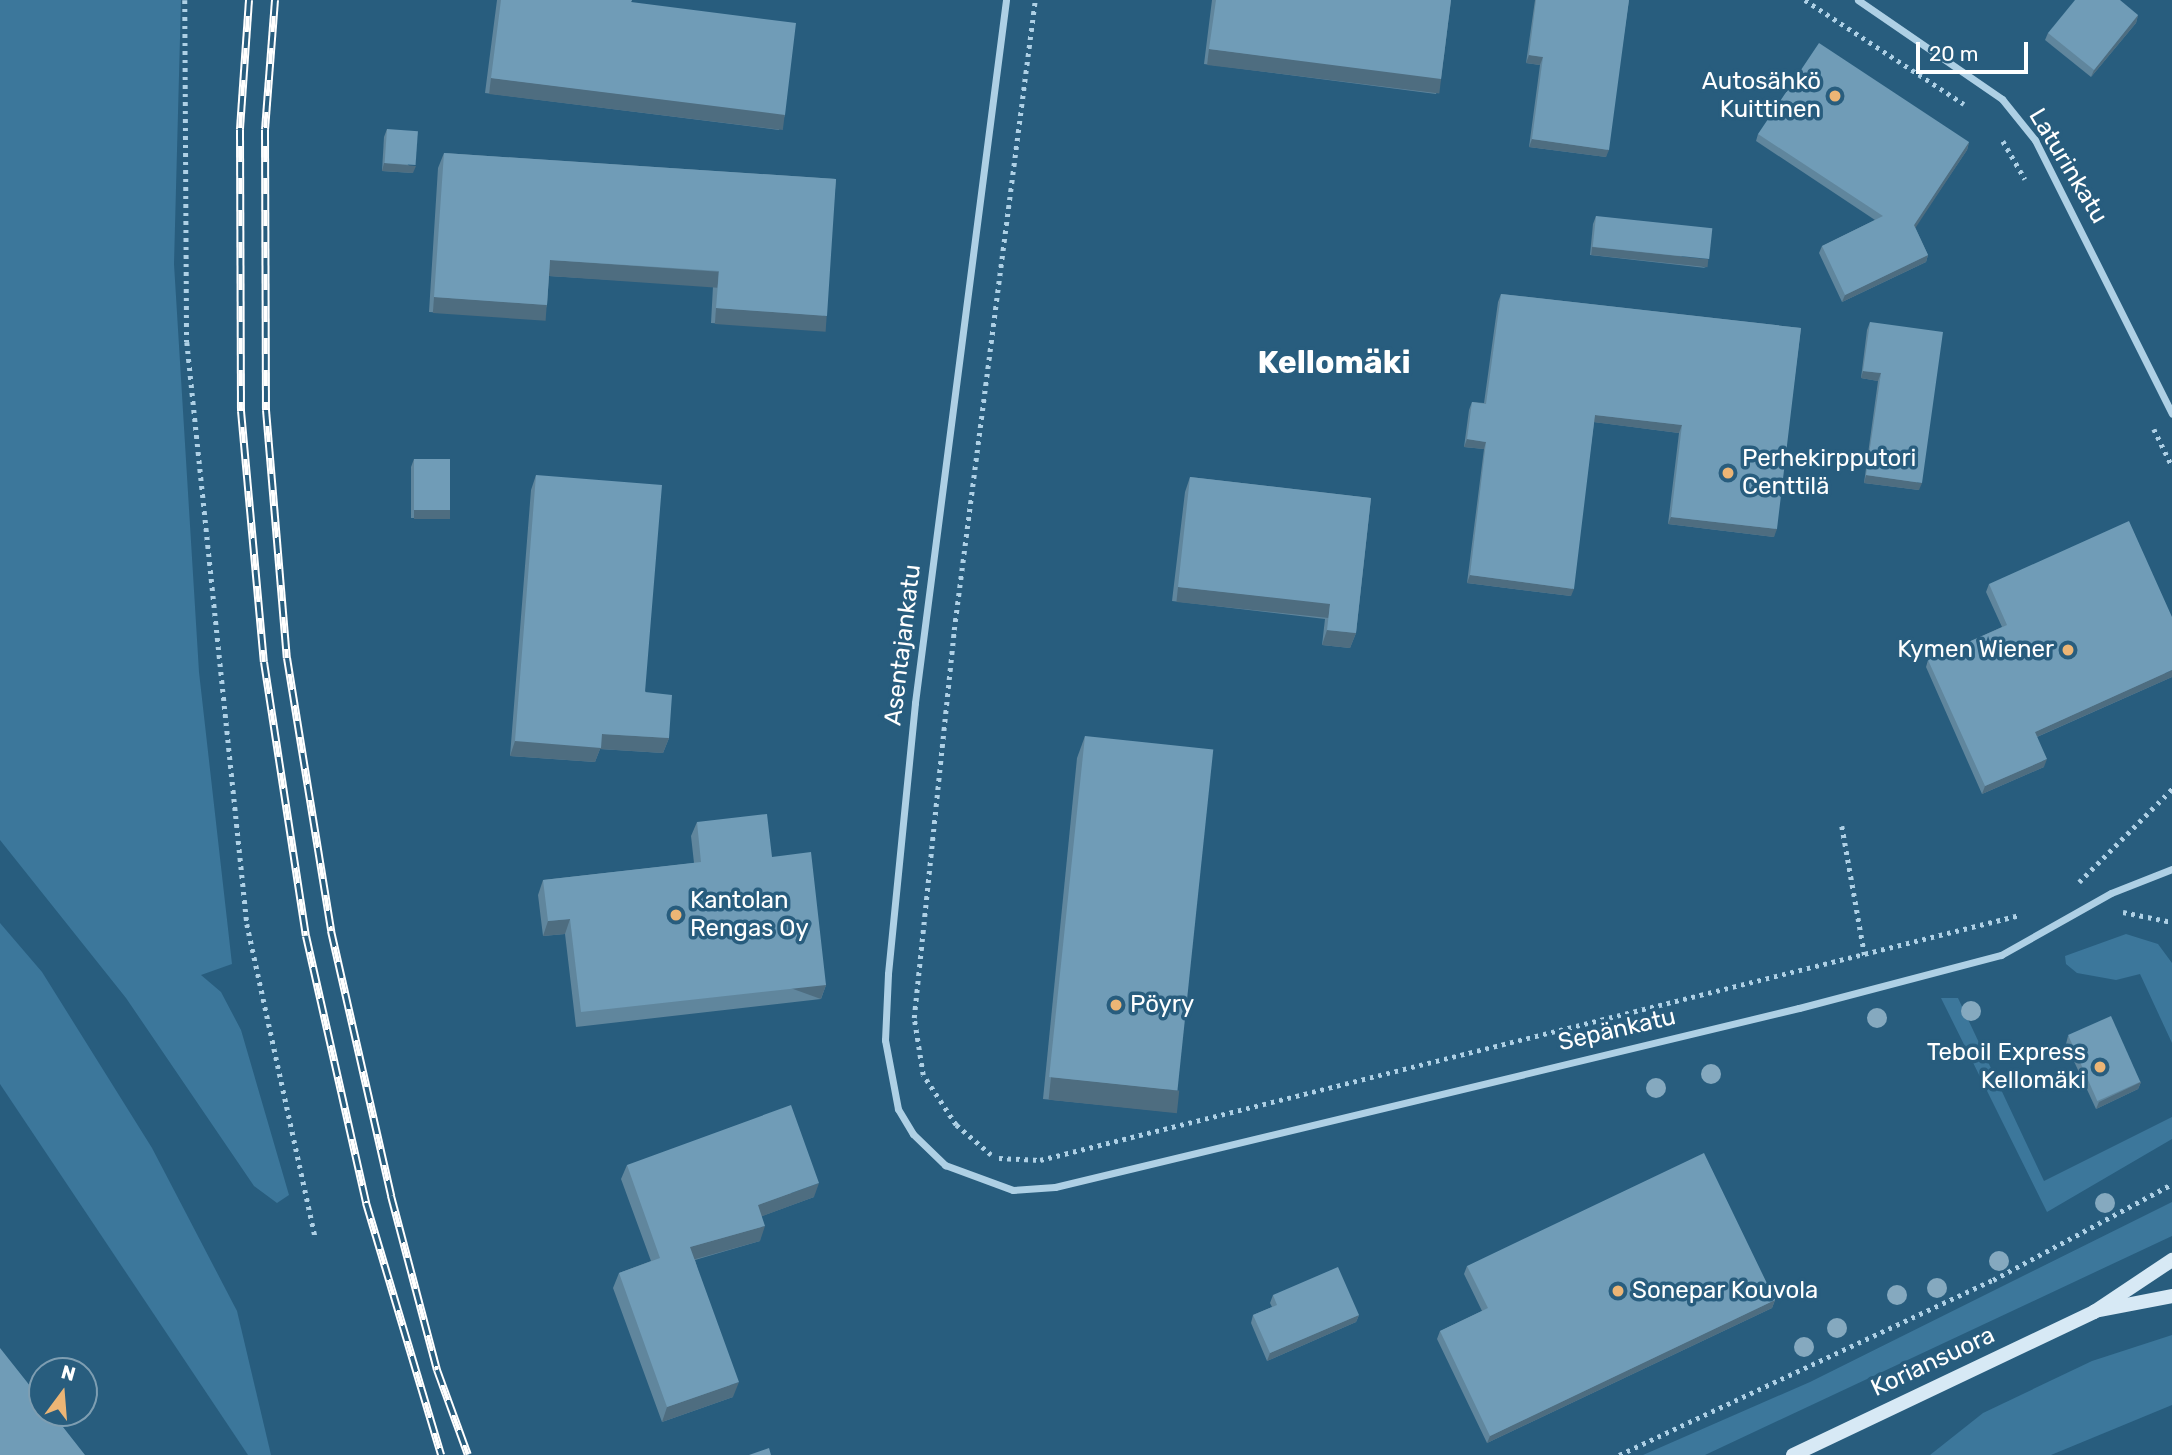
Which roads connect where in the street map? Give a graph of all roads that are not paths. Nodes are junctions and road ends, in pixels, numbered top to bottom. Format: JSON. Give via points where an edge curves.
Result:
{"nodes":[{"id":1,"x":1006,"y":0,"type":"edge"},
{"id":2,"x":1858,"y":0,"type":"edge"},
{"id":3,"x":2172,"y":414,"type":"edge"},
{"id":4,"x":2172,"y":869,"type":"edge"},
{"id":5,"x":1055,"y":1187,"type":"joint"},
{"id":6,"x":2172,"y":1260,"type":"edge"},
{"id":7,"x":2172,"y":1296,"type":"edge"},
{"id":8,"x":2094,"y":1312,"type":"junction"},
{"id":9,"x":1793,"y":1455,"type":"edge"}],
"edges":[{"from":1,"to":5,"type":"street","name":"Asentajankatu","via":[[915,703],[886,1040],[898,1109],[913,1134],[946,1165],[1013,1190]]},
{"from":2,"to":3,"type":"street","name":"Laturinkatu","via":[[2003,99],[2035,140]]},
{"from":4,"to":5,"type":"street","name":"Sepänkatu","via":[[2111,893],[2001,955]]},
{"from":6,"to":8,"type":"main road","name":"Koriansuora"},
{"from":7,"to":8,"type":"main road","name":"Koriansuora"},
{"from":8,"to":9,"type":"main road","name":"Koriansuora"}]}
